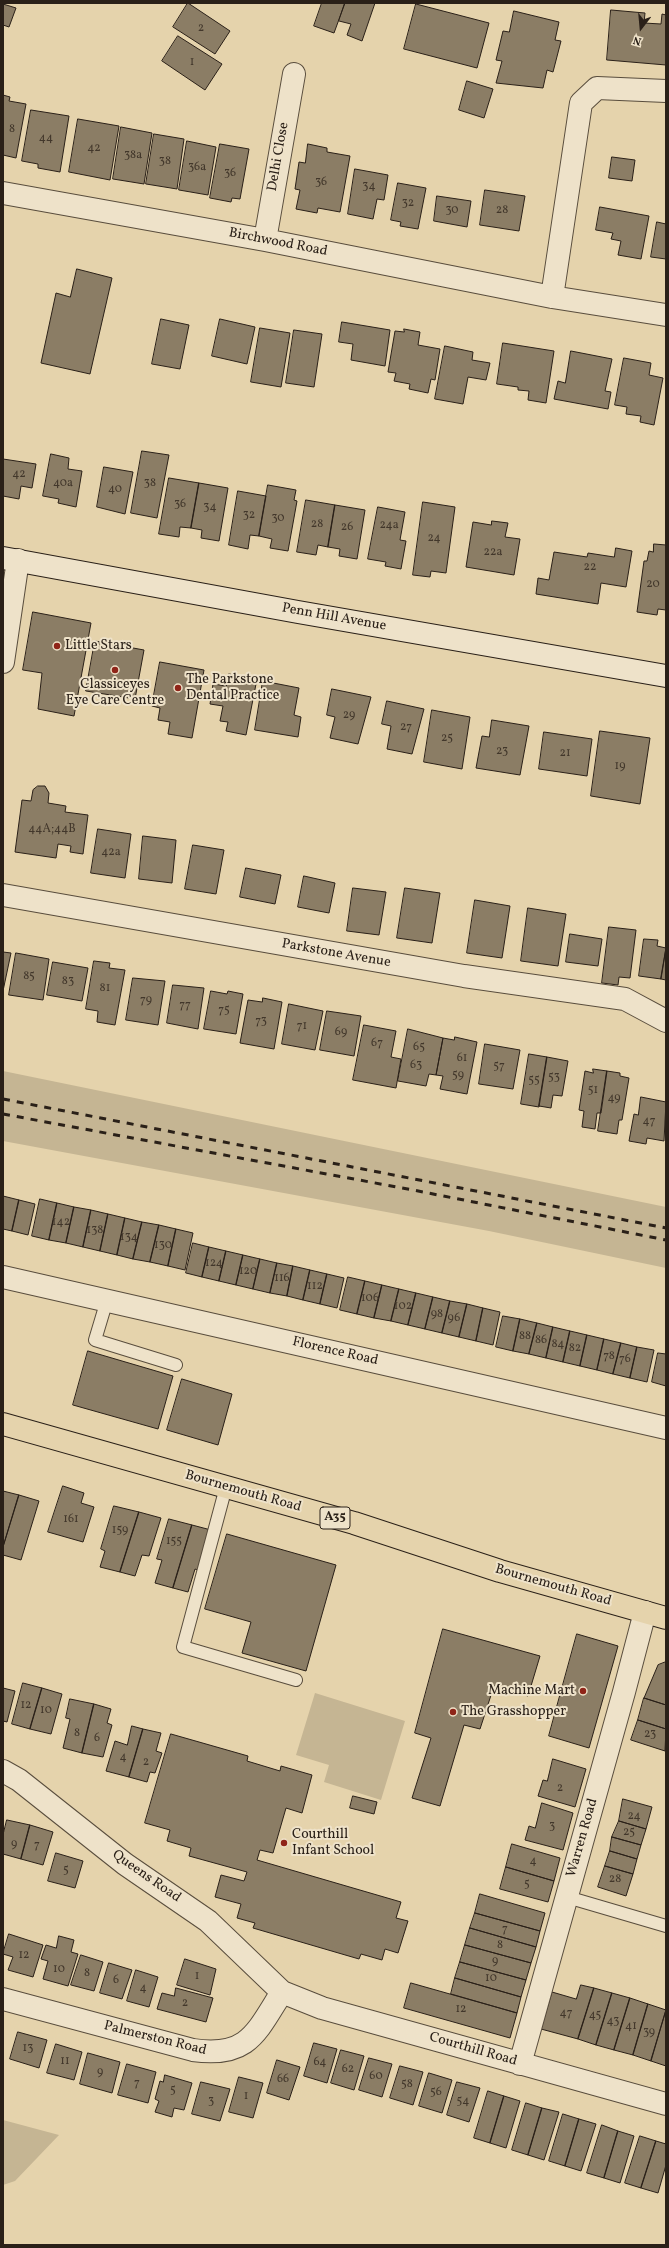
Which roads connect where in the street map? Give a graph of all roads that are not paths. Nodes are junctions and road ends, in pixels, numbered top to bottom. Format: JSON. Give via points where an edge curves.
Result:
{"nodes":[{"id":1,"x":294,"y":74,"type":"dead end"},
{"id":2,"x":666,"y":91,"type":"edge"},
{"id":3,"x":3,"y":194,"type":"edge"},
{"id":4,"x":265,"y":240,"type":"junction"},
{"id":5,"x":552,"y":297,"type":"junction"},
{"id":6,"x":666,"y":315,"type":"edge"},
{"id":7,"x":10,"y":559,"type":"edge"},
{"id":8,"x":3,"y":662,"type":"edge"},
{"id":9,"x":666,"y":676,"type":"edge"},
{"id":10,"x":3,"y":896,"type":"edge"},
{"id":11,"x":666,"y":1021,"type":"edge"},
{"id":12,"x":3,"y":1277,"type":"edge"},
{"id":13,"x":107,"y":1300,"type":"junction"},
{"id":14,"x":176,"y":1365,"type":"dead end"},
{"id":15,"x":3,"y":1424,"type":"edge"},
{"id":16,"x":666,"y":1428,"type":"edge"},
{"id":17,"x":226,"y":1487,"type":"junction"},
{"id":18,"x":645,"y":1612,"type":"junction"},
{"id":19,"x":666,"y":1618,"type":"edge"},
{"id":20,"x":296,"y":1680,"type":"dead end"},
{"id":21,"x":3,"y":1771,"type":"edge"},
{"id":22,"x":567,"y":1897,"type":"junction"},
{"id":23,"x":666,"y":1926,"type":"edge"},
{"id":24,"x":282,"y":1992,"type":"junction"},
{"id":25,"x":3,"y":1999,"type":"edge"},
{"id":26,"x":520,"y":2064,"type":"junction"},
{"id":27,"x":666,"y":2104,"type":"edge"}],
"edges":[{"from":1,"to":4,"type":"street","name":"Delhi Close"},
{"from":2,"to":5,"type":"street","via":[[597,88],[581,103]]},
{"from":3,"to":4,"type":"street","name":"Birchwood Road"},
{"from":4,"to":5,"type":"street","name":"Birchwood Road"},
{"from":5,"to":6,"type":"street","name":"Birchwood Road"},
{"from":7,"to":8,"type":"street"},
{"from":7,"to":9,"type":"street","name":"Penn Hill Avenue"},
{"from":10,"to":11,"type":"street","name":"Parkstone Avenue","via":[[464,976],[625,999]]},
{"from":12,"to":13,"type":"street","name":"Florence Road"},
{"from":13,"to":14,"type":"lane","via":[[95,1340]]},
{"from":13,"to":16,"type":"street","name":"Florence Road"},
{"from":15,"to":17,"type":"highway","name":"Bournemouth Road","number":"A35"},
{"from":17,"to":18,"type":"highway","name":"Bournemouth Road","number":"A35","via":[[354,1523],[500,1571]]},
{"from":17,"to":20,"type":"lane","via":[[183,1647]]},
{"from":18,"to":19,"type":"highway","name":"Bournemouth Road","number":"A35"},
{"from":18,"to":22,"type":"street","name":"Warren Road"},
{"from":21,"to":24,"type":"street","name":"Queens Road","via":[[19,1780],[125,1864],[208,1921]]},
{"from":22,"to":23,"type":"lane"},
{"from":22,"to":26,"type":"street","name":"Warren Road"},
{"from":24,"to":25,"type":"street","name":"Palmerston Road","via":[[262,2026],[248,2040],[233,2049],[213,2053],[193,2050]]},
{"from":24,"to":26,"type":"street","name":"Courthill Road","via":[[322,2008]]},
{"from":26,"to":27,"type":"street","name":"Courthill Road"}]}
